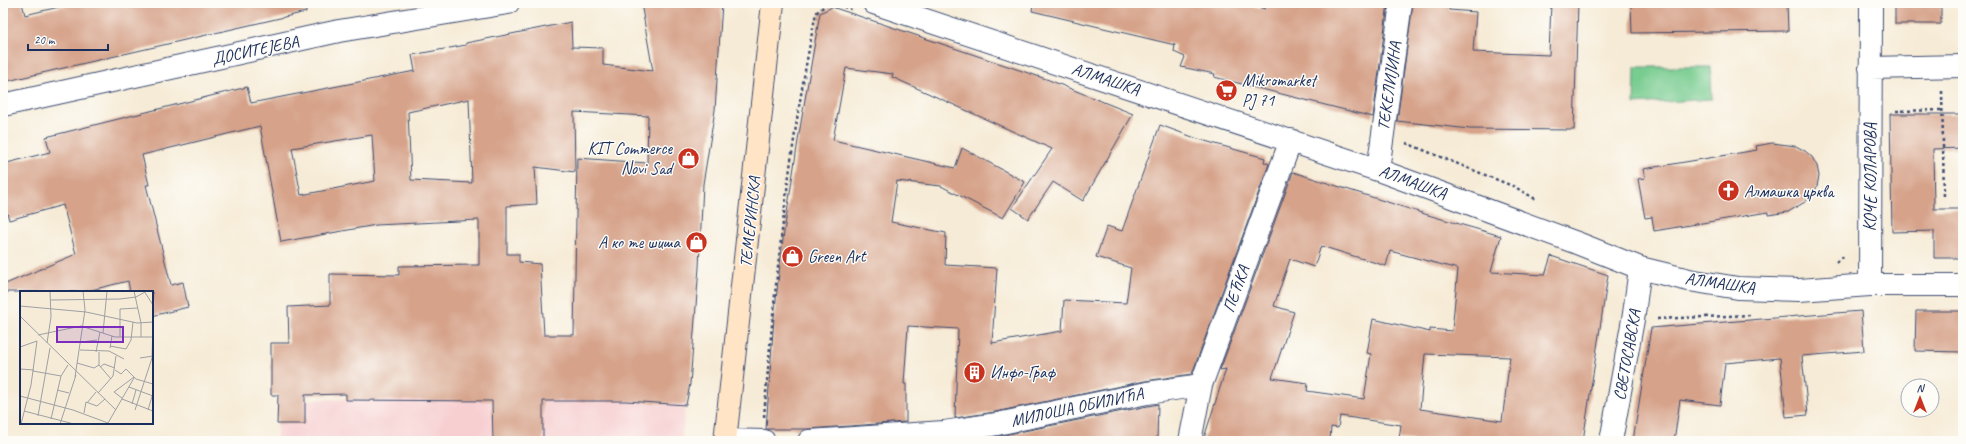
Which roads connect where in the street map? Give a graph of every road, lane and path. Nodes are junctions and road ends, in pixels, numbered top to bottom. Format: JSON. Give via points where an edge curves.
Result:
{"nodes":[{"id":1,"x":508,"y":3,"type":"edge"},
{"id":2,"x":773,"y":3,"type":"edge"},
{"id":3,"x":828,"y":3,"type":"edge"},
{"id":4,"x":874,"y":3,"type":"edge"},
{"id":5,"x":1401,"y":3,"type":"edge"},
{"id":6,"x":1871,"y":3,"type":"edge"},
{"id":7,"x":1942,"y":66,"type":"junction"},
{"id":8,"x":1963,"y":66,"type":"edge"},
{"id":9,"x":1870,"y":68,"type":"junction"},
{"id":10,"x":3,"y":105,"type":"edge"},
{"id":11,"x":1943,"y":110,"type":"junction"},
{"id":12,"x":1870,"y":111,"type":"junction"},
{"id":13,"x":1382,"y":137,"type":"junction"},
{"id":14,"x":1291,"y":140,"type":"junction"},
{"id":15,"x":1378,"y":170,"type":"junction"},
{"id":16,"x":1944,"y":199,"type":"dead end"},
{"id":17,"x":1539,"y":201,"type":"dead end"},
{"id":18,"x":1850,"y":251,"type":"dead end"},
{"id":19,"x":1832,"y":265,"type":"dead end"},
{"id":20,"x":1640,"y":268,"type":"junction"},
{"id":21,"x":1963,"y":284,"type":"edge"},
{"id":22,"x":1870,"y":285,"type":"junction"},
{"id":23,"x":1753,"y":315,"type":"dead end"},
{"id":24,"x":1655,"y":320,"type":"dead end"},
{"id":25,"x":1201,"y":385,"type":"junction"},
{"id":26,"x":725,"y":441,"type":"edge"},
{"id":27,"x":763,"y":441,"type":"edge"},
{"id":28,"x":809,"y":441,"type":"edge"},
{"id":29,"x":1190,"y":441,"type":"edge"},
{"id":30,"x":1612,"y":441,"type":"edge"}],
"edges":[{"from":1,"to":10,"type":"street","name":"ДОСИТЕЈЕВА","via":[[339,31]]},
{"from":2,"to":26,"type":"main road","name":"ТЕМЕРИНСКА"},
{"from":3,"to":27,"type":"path","via":[[816,13],[798,107],[781,241]]},
{"from":4,"to":14,"type":"street","name":"АЛМАШКА"},
{"from":5,"to":13,"type":"street","name":"ТЕКЕЛИЈИНА"},
{"from":6,"to":9,"type":"street","name":"КОЧЕ КОЛАРОВА"},
{"from":7,"to":8,"type":"street"},
{"from":7,"to":9,"type":"street"},
{"from":7,"to":11,"type":"path"},
{"from":9,"to":12,"type":"street","name":"КОЧЕ КОЛАРОВА"},
{"from":11,"to":12,"type":"path"},
{"from":11,"to":16,"type":"path"},
{"from":12,"to":22,"type":"street","name":"КОЧЕ КОЛАРОВА"},
{"from":13,"to":15,"type":"street","name":"ТЕКЕЛИЈИНА"},
{"from":13,"to":17,"type":"path","via":[[1398,140],[1515,187]]},
{"from":14,"to":15,"type":"street","name":"АЛМАШКА"},
{"from":14,"to":25,"type":"street","name":"ПЕЋКА"},
{"from":15,"to":20,"type":"street","name":"АЛМАШКА"},
{"from":18,"to":19,"type":"path"},
{"from":20,"to":22,"type":"street","name":"АЛМАШКА","via":[[1738,288],[1799,290]]},
{"from":20,"to":30,"type":"street","name":"СВЕТОСАВСКА"},
{"from":21,"to":22,"type":"street","name":"АЛМАШКА"},
{"from":23,"to":24,"type":"path"},
{"from":25,"to":28,"type":"street","name":"МИЛОША ОБИЛИЋА","via":[[944,432]]},
{"from":25,"to":29,"type":"street","name":"ПЕЋКА"},
{"from":26,"to":27,"type":"street"}]}
